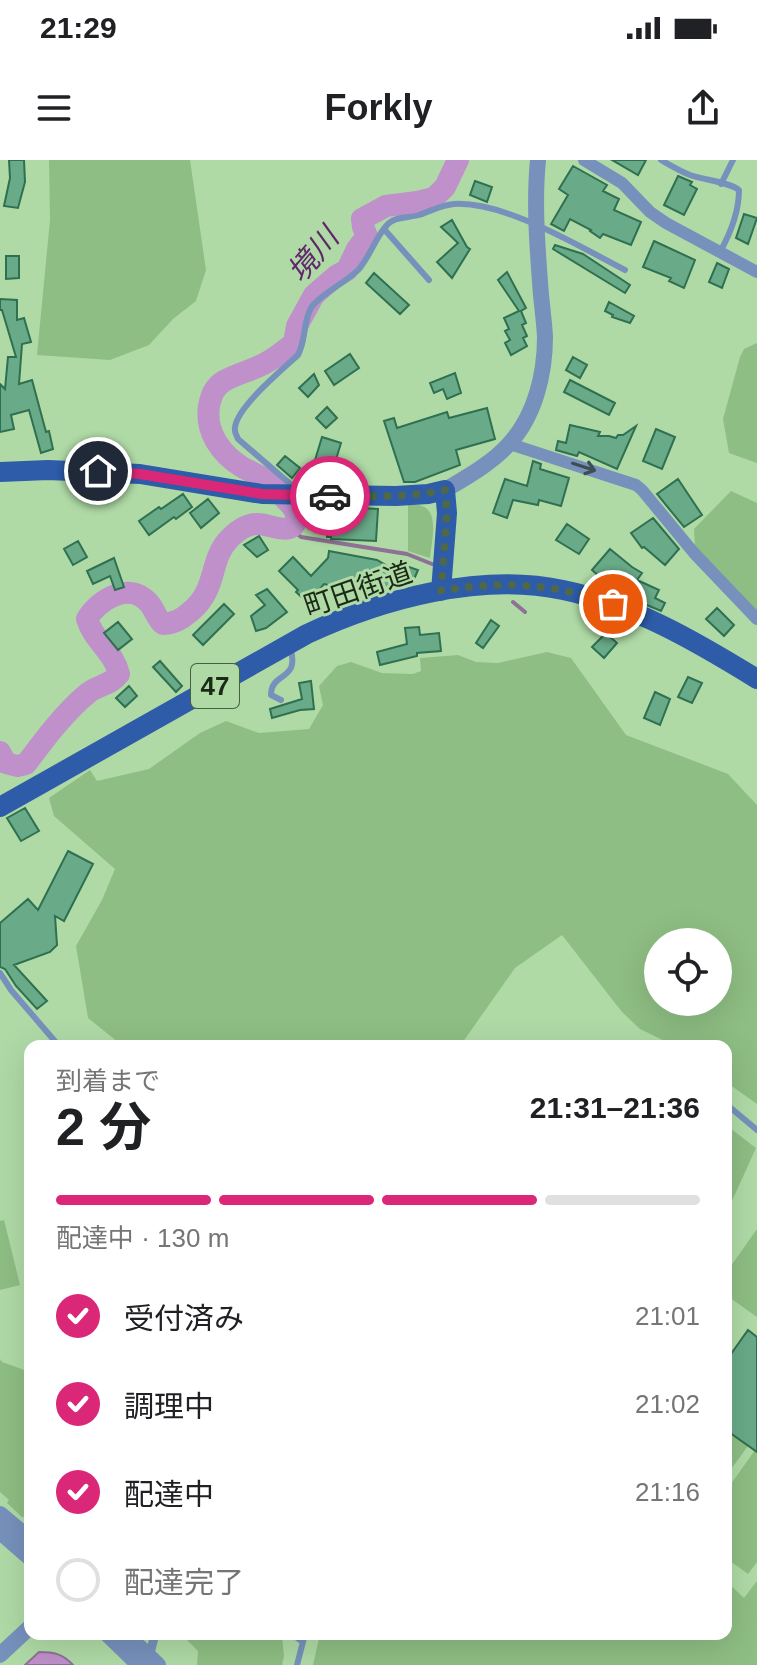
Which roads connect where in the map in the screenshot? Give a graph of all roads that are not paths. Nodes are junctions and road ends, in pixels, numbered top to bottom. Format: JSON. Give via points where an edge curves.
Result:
{"nodes":[{"id":1,"x":538,"y":160,"type":"edge"},
{"id":2,"x":584,"y":160,"type":"edge"},
{"id":3,"x":733,"y":160,"type":"edge"},
{"id":4,"x":663,"y":161,"type":"edge"},
{"id":5,"x":721,"y":184,"type":"junction"},
{"id":6,"x":537,"y":225,"type":"junction"},
{"id":7,"x":384,"y":229,"type":"junction"},
{"id":8,"x":720,"y":252,"type":"junction"},
{"id":9,"x":625,"y":270,"type":"dead end"},
{"id":10,"x":757,"y":272,"type":"edge"},
{"id":11,"x":429,"y":280,"type":"dead end"},
{"id":12,"x":510,"y":444,"type":"junction"},
{"id":13,"x":0,"y":472,"type":"edge"},
{"id":14,"x":445,"y":490,"type":"junction"},
{"id":15,"x":298,"y":495,"type":"junction"},
{"id":16,"x":441,"y":591,"type":"junction"},
{"id":17,"x":757,"y":619,"type":"edge"},
{"id":18,"x":289,"y":644,"type":"junction"},
{"id":19,"x":757,"y":679,"type":"edge"},
{"id":20,"x":281,"y":700,"type":"dead end"},
{"id":21,"x":0,"y":807,"type":"edge"},
{"id":22,"x":0,"y":973,"type":"edge"},
{"id":23,"x":54,"y":1040,"type":"edge"},
{"id":24,"x":732,"y":1109,"type":"edge"},
{"id":25,"x":757,"y":1130,"type":"edge"},
{"id":26,"x":0,"y":1514,"type":"edge"},
{"id":27,"x":0,"y":1532,"type":"edge"},
{"id":28,"x":24,"y":1534,"type":"edge"},
{"id":29,"x":24,"y":1553,"type":"edge"},
{"id":30,"x":24,"y":1633,"type":"edge"},
{"id":31,"x":113,"y":1640,"type":"edge"},
{"id":32,"x":132,"y":1640,"type":"edge"},
{"id":33,"x":153,"y":1640,"type":"edge"},
{"id":34,"x":303,"y":1640,"type":"edge"},
{"id":35,"x":0,"y":1655,"type":"edge"},
{"id":36,"x":139,"y":1665,"type":"edge"},
{"id":37,"x":147,"y":1665,"type":"edge"},
{"id":38,"x":158,"y":1665,"type":"edge"},
{"id":39,"x":297,"y":1665,"type":"edge"}],
"edges":[{"from":1,"to":6,"type":"street"},
{"from":2,"to":8,"type":"street","via":[[622,183],[650,212]]},
{"from":3,"to":5,"type":"lane"},
{"from":4,"to":5,"type":"lane"},
{"from":5,"to":8,"type":"lane","via":[[740,194]]},
{"from":6,"to":7,"type":"lane","via":[[476,205],[455,204],[393,220]]},
{"from":6,"to":9,"type":"lane"},
{"from":6,"to":12,"type":"street","via":[[545,340],[532,409]]},
{"from":7,"to":11,"type":"lane"},
{"from":7,"to":15,"type":"lane","via":[[358,270],[312,306],[298,355],[248,403],[235,425],[238,439]]},
{"from":8,"to":10,"type":"street"},
{"from":12,"to":14,"type":"street"},
{"from":12,"to":17,"type":"street","one_way":true,"via":[[636,485]]},
{"from":13,"to":15,"type":"main road","via":[[129,473]]},
{"from":14,"to":15,"type":"main road","via":[[396,496]]},
{"from":14,"to":16,"type":"main road"},
{"from":16,"to":18,"type":"main road","name":"町田街道","number":"47","via":[[360,613]]},
{"from":16,"to":19,"type":"main road","name":"町田街道","number":"47","via":[[519,585],[590,597],[658,624]]},
{"from":18,"to":20,"type":"lane","via":[[292,667],[271,687],[271,695]]},
{"from":18,"to":21,"type":"main road","name":"町田街道","number":"47"},
{"from":22,"to":23,"type":"lane"},
{"from":24,"to":25,"type":"lane"},
{"from":26,"to":28,"type":"street"},
{"from":27,"to":29,"type":"street"},
{"from":30,"to":35,"type":"street"},
{"from":31,"to":36,"type":"street"},
{"from":32,"to":38,"type":"street"},
{"from":33,"to":37,"type":"street","bridge":true},
{"from":34,"to":39,"type":"lane"}]}
